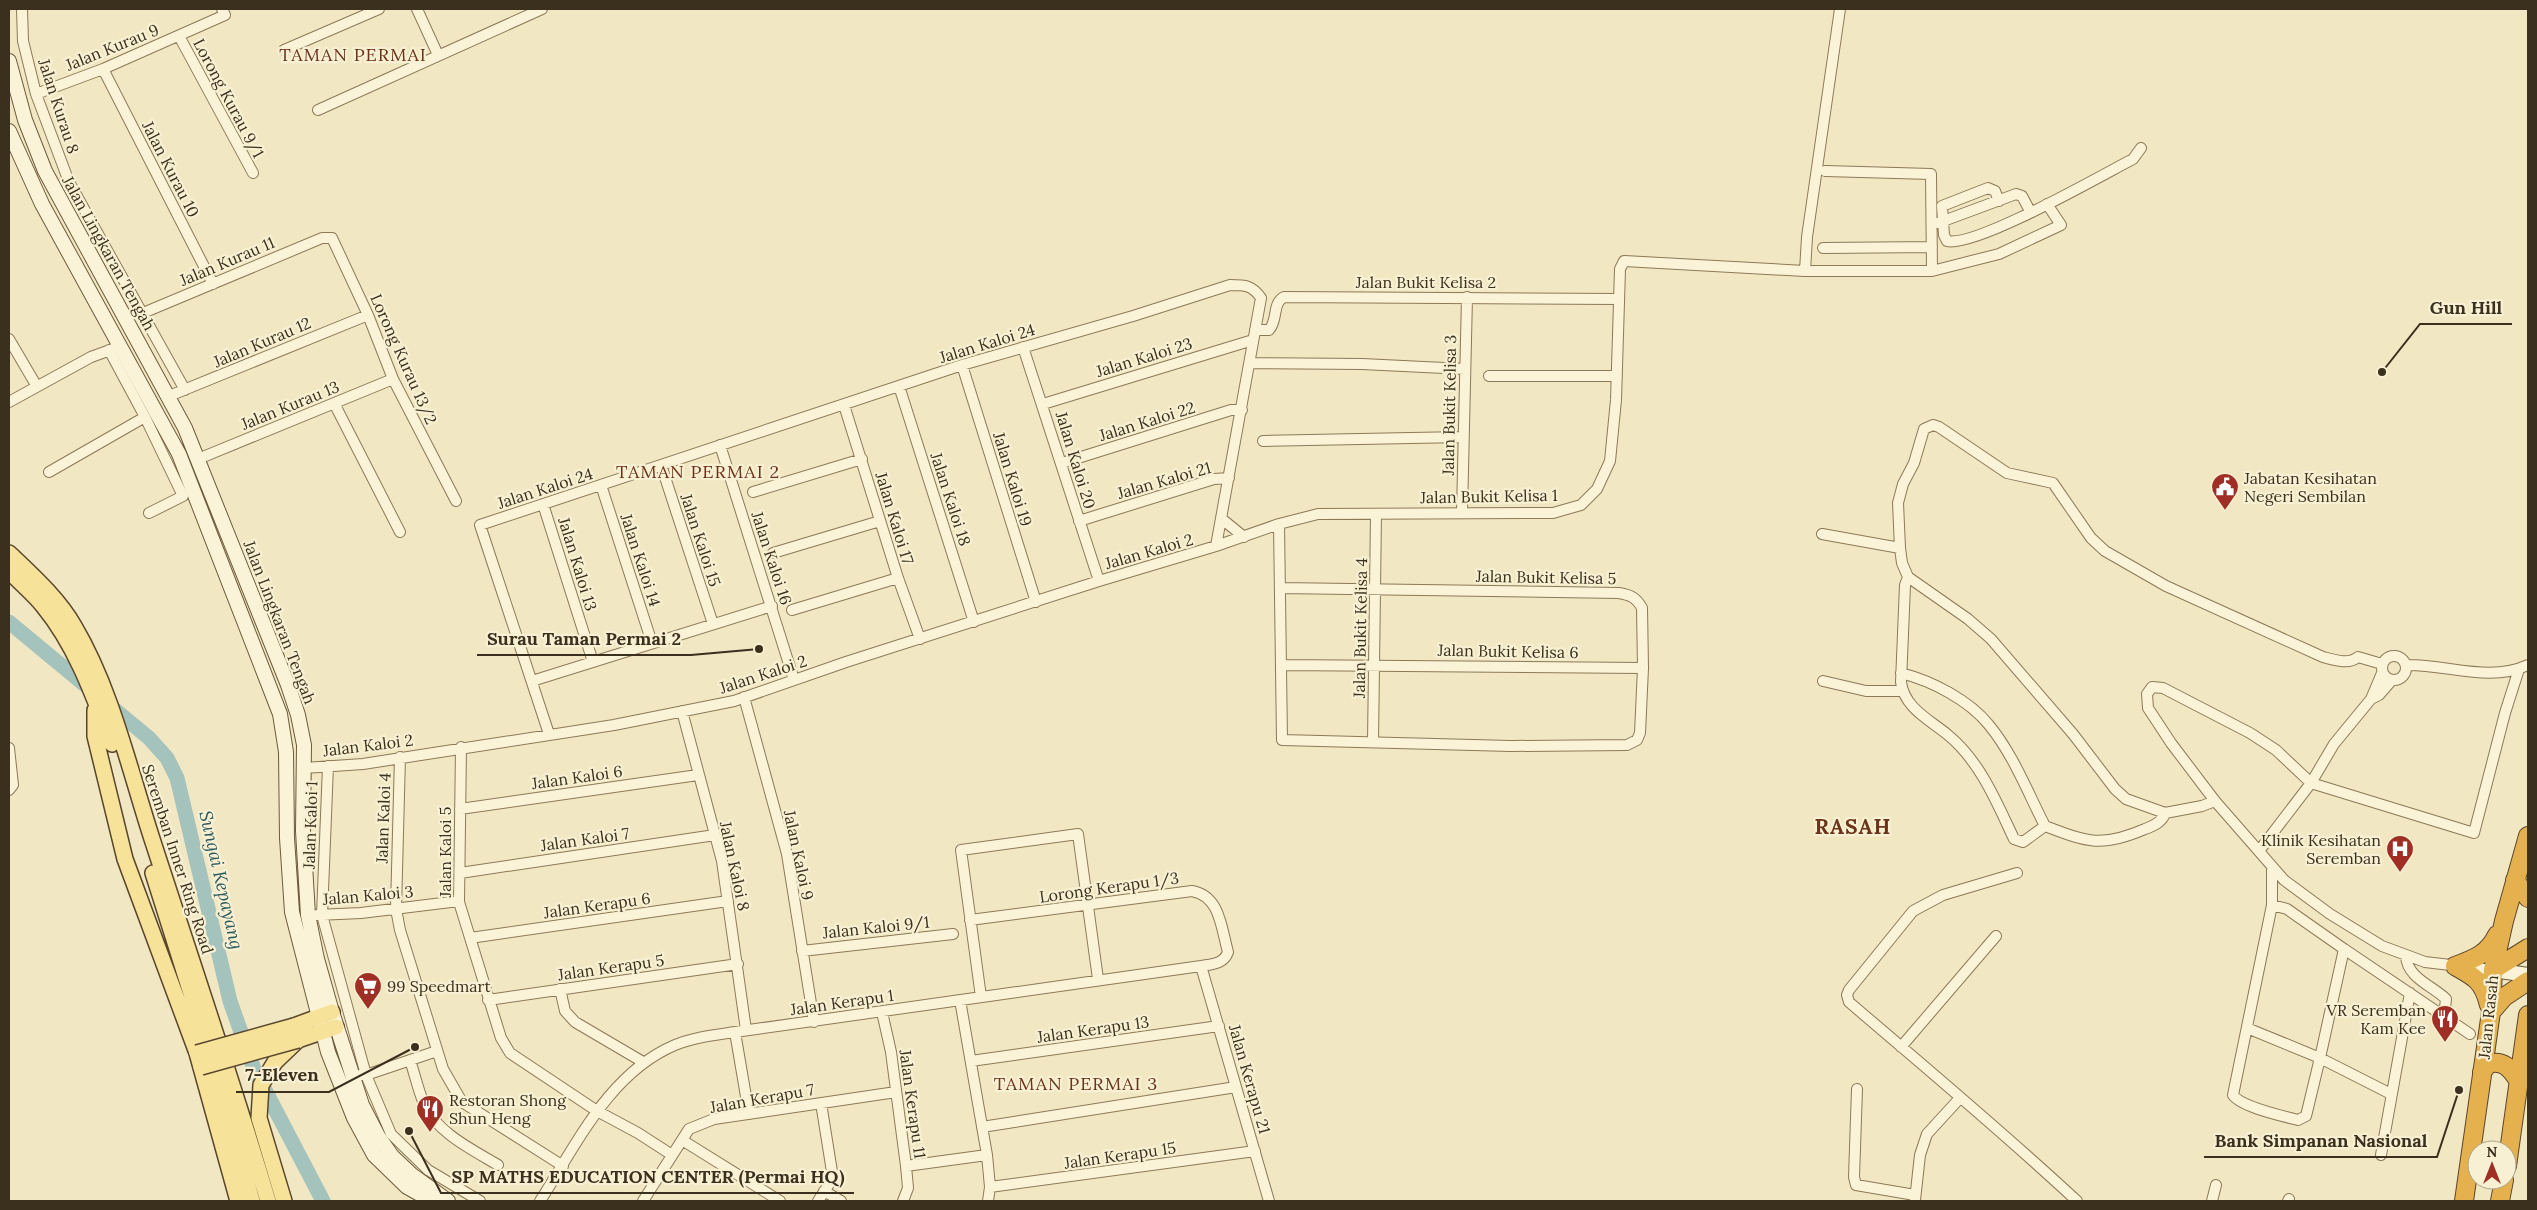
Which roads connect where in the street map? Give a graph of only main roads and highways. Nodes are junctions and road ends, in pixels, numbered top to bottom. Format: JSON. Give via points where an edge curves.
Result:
{"nodes":[{"id":1,"x":9,"y":554,"type":"edge"},
{"id":2,"x":9,"y":571,"type":"edge"},
{"id":3,"x":96,"y":702,"type":"junction"},
{"id":4,"x":117,"y":745,"type":"junction"},
{"id":5,"x":2528,"y":836,"type":"edge"},
{"id":6,"x":2515,"y":880,"type":"junction"},
{"id":7,"x":2528,"y":898,"type":"edge"},
{"id":8,"x":2504,"y":921,"type":"junction"},
{"id":9,"x":2528,"y":948,"type":"edge"},
{"id":10,"x":2493,"y":970,"type":"junction"},
{"id":11,"x":2528,"y":981,"type":"edge"},
{"id":12,"x":2491,"y":1012,"type":"junction"},
{"id":13,"x":2528,"y":1016,"type":"edge"},
{"id":14,"x":327,"y":1022,"type":"road end"},
{"id":15,"x":296,"y":1033,"type":"junction"},
{"id":16,"x":199,"y":1060,"type":"junction"},
{"id":17,"x":2482,"y":1072,"type":"junction"},
{"id":18,"x":2518,"y":1080,"type":"junction"},
{"id":19,"x":2512,"y":1140,"type":"edge"},
{"id":20,"x":238,"y":1201,"type":"edge"},
{"id":21,"x":252,"y":1201,"type":"edge"},
{"id":22,"x":268,"y":1201,"type":"edge"},
{"id":23,"x":284,"y":1201,"type":"edge"},
{"id":24,"x":2464,"y":1201,"type":"edge"}],
"edges":[{"from":1,"to":4,"type":"main road","name":"Seremban Inner Ring Road","via":[[47,590],[74,625],[93,663]]},
{"from":2,"to":3,"type":"main road","name":"Seremban Inner Ring Road","via":[[44,607],[71,649]]},
{"from":3,"to":4,"type":"main road","name":"Seremban Inner Ring Road"},
{"from":3,"to":16,"type":"main road","via":[[95,736],[125,858]]},
{"from":4,"to":21,"type":"main road","name":"Seremban Inner Ring Road"},
{"from":4,"to":22,"type":"main road","name":"Seremban Inner Ring Road","via":[[209,1007]]},
{"from":5,"to":6,"type":"highway","name":"Jalan Rasah"},
{"from":6,"to":7,"type":"highway"},
{"from":6,"to":8,"type":"highway","name":"Jalan Rasah"},
{"from":8,"to":10,"type":"highway","name":"Jalan Rasah"},
{"from":8,"to":12,"type":"highway","via":[[2492,946],[2475,959],[2455,966],[2479,981]]},
{"from":9,"to":10,"type":"highway"},
{"from":10,"to":12,"type":"highway","name":"Jalan Rasah"},
{"from":11,"to":12,"type":"highway","via":[[2504,997]]},
{"from":12,"to":17,"type":"highway","name":"Jalan Rasah"},
{"from":13,"to":18,"type":"highway"},
{"from":14,"to":15,"type":"main road"},
{"from":15,"to":16,"type":"main road","bridge":true},
{"from":15,"to":23,"type":"main road","via":[[270,1069],[259,1094],[259,1118]]},
{"from":16,"to":20,"type":"main road"},
{"from":17,"to":18,"type":"highway","via":[[2488,1064],[2499,1062],[2509,1067]]},
{"from":17,"to":24,"type":"highway","name":"Jalan Rasah"},
{"from":18,"to":19,"type":"highway"}]}
